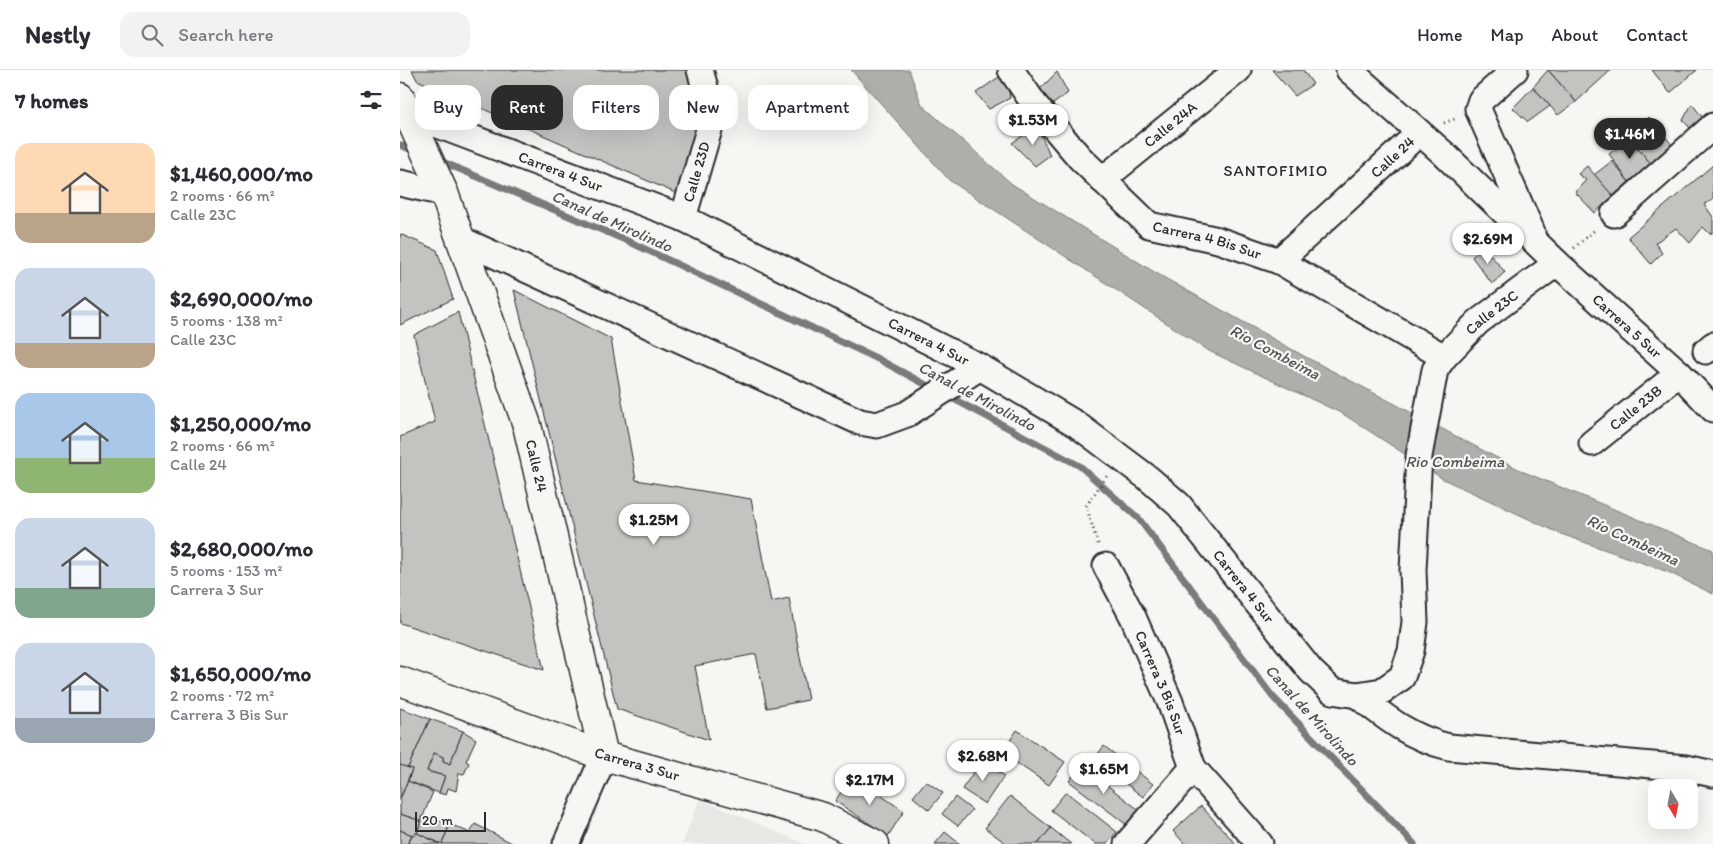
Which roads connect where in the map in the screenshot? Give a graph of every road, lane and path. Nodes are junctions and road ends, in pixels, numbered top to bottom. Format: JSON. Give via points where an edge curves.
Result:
{"nodes":[{"id":1,"x":700,"y":70,"type":"edge"},
{"id":2,"x":1011,"y":70,"type":"edge"},
{"id":3,"x":1238,"y":70,"type":"edge"},
{"id":4,"x":1349,"y":70,"type":"edge"},
{"id":5,"x":1515,"y":70,"type":"edge"},
{"id":6,"x":1478,"y":109,"type":"junction"},
{"id":7,"x":407,"y":111,"type":"edge"},
{"id":8,"x":1713,"y":126,"type":"edge"},
{"id":9,"x":1419,"y":133,"type":"junction"},
{"id":10,"x":1102,"y":180,"type":"junction"},
{"id":11,"x":400,"y":183,"type":"edge"},
{"id":12,"x":442,"y":189,"type":"junction"},
{"id":13,"x":1614,"y":214,"type":"joint"},
{"id":14,"x":683,"y":218,"type":"junction"},
{"id":15,"x":462,"y":240,"type":"junction"},
{"id":16,"x":1538,"y":244,"type":"junction"},
{"id":17,"x":1279,"y":262,"type":"junction"},
{"id":18,"x":1557,"y":263,"type":"junction"},
{"id":19,"x":1440,"y":364,"type":"junction"},
{"id":20,"x":980,"y":368,"type":"junction"},
{"id":21,"x":1679,"y":373,"type":"junction"},
{"id":22,"x":1713,"y":409,"type":"edge"},
{"id":23,"x":1592,"y":443,"type":"dead end"},
{"id":24,"x":1121,"y":457,"type":"junction"},
{"id":25,"x":1106,"y":566,"type":"joint"},
{"id":26,"x":400,"y":681,"type":"edge"},
{"id":27,"x":1357,"y":695,"type":"junction"},
{"id":28,"x":604,"y":756,"type":"junction"},
{"id":29,"x":1193,"y":768,"type":"junction"},
{"id":30,"x":1713,"y":774,"type":"edge"},
{"id":31,"x":566,"y":844,"type":"edge"},
{"id":32,"x":875,"y":844,"type":"edge"},
{"id":33,"x":1127,"y":844,"type":"edge"},
{"id":34,"x":1260,"y":844,"type":"edge"}],
"edges":[{"from":1,"to":14,"type":"street","name":"Calle 23D","via":[[713,116]]},
{"from":2,"to":10,"type":"street","name":"Carrera 4 Bis Sur","via":[[1035,105]]},
{"from":3,"to":10,"type":"street","name":"Calle 24A"},
{"from":4,"to":9,"type":"street","name":"Carrera 5 Sur"},
{"from":5,"to":6,"type":"street","via":[[1481,100]]},
{"from":6,"to":9,"type":"path","name":"Calle 24"},
{"from":6,"to":16,"type":"street","name":"Carrera 5 Sur"},
{"from":7,"to":12,"type":"main road","name":"Calle 24"},
{"from":7,"to":14,"type":"street","name":"Carrera 4 Sur"},
{"from":8,"to":13,"type":"street"},
{"from":9,"to":16,"type":"street","name":"Carrera 5 Sur"},
{"from":9,"to":17,"type":"street","name":"Calle 24"},
{"from":10,"to":17,"type":"street","name":"Carrera 4 Bis Sur","via":[[1150,225],[1218,240]]},
{"from":11,"to":12,"type":"street"},
{"from":12,"to":15,"type":"main road","name":"Calle 24"},
{"from":13,"to":18,"type":"path"},
{"from":14,"to":20,"type":"street","name":"Carrera 4 Sur"},
{"from":15,"to":20,"type":"street","via":[[860,422],[877,425],[907,414]]},
{"from":15,"to":28,"type":"main road","name":"Calle 24","via":[[527,425]]},
{"from":16,"to":18,"type":"street","name":"Carrera 5 Sur"},
{"from":17,"to":19,"type":"street","name":"Carrera 4 Bis Sur"},
{"from":18,"to":19,"type":"street","name":"Calle 23C","via":[[1478,322]]},
{"from":18,"to":21,"type":"street","name":"Carrera 5 Sur"},
{"from":19,"to":27,"type":"street","via":[[1419,456],[1413,570],[1415,622],[1411,651],[1402,677],[1382,692]]},
{"from":20,"to":24,"type":"street","name":"Carrera 4 Sur","via":[[1076,424]]},
{"from":21,"to":22,"type":"street","name":"Carrera 5 Sur"},
{"from":21,"to":23,"type":"street","name":"Calle 23B"},
{"from":24,"to":25,"type":"path","via":[[1086,506]]},
{"from":24,"to":27,"type":"street","name":"Carrera 4 Sur","via":[[1179,505],[1311,670],[1332,691]]},
{"from":25,"to":29,"type":"street","name":"Carrera 3 Bis Sur","via":[[1133,617],[1170,702]]},
{"from":26,"to":28,"type":"main road","name":"Carrera 3 Sur"},
{"from":27,"to":30,"type":"street","via":[[1402,728],[1425,741],[1449,747],[1686,768]]},
{"from":28,"to":31,"type":"street"},
{"from":28,"to":32,"type":"main road","name":"Carrera 3 Sur","via":[[823,817]]},
{"from":29,"to":33,"type":"street"},
{"from":29,"to":34,"type":"street","name":"Carrera 3 Bis Sur"}]}
